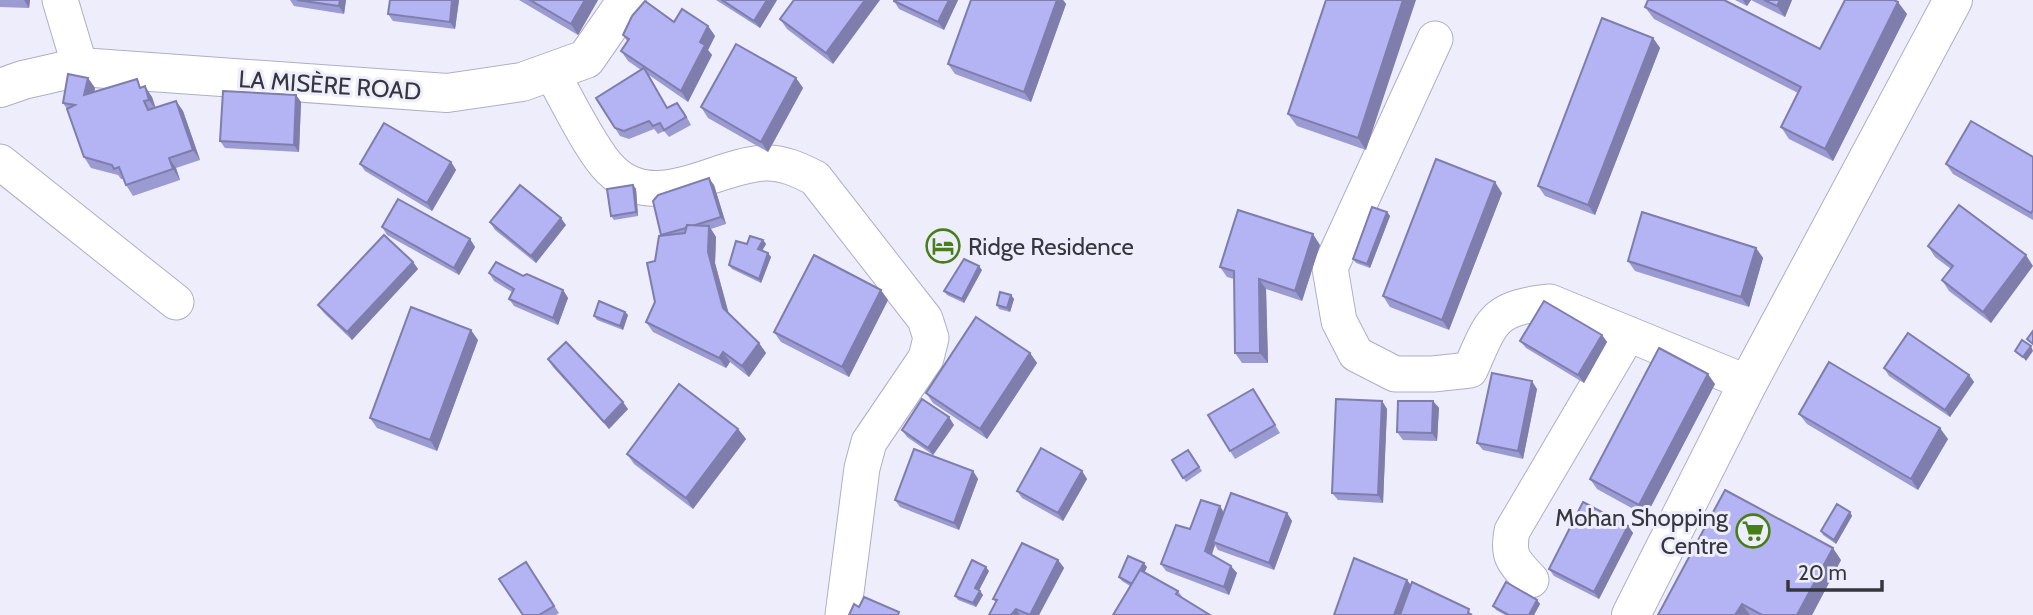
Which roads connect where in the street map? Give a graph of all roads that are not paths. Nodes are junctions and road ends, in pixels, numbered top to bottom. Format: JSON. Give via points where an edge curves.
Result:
{"nodes":[{"id":1,"x":60,"y":0,"type":"edge"},
{"id":2,"x":627,"y":0,"type":"edge"},
{"id":3,"x":1953,"y":0,"type":"edge"},
{"id":4,"x":1435,"y":39,"type":"dead end"},
{"id":5,"x":79,"y":67,"type":"junction"},
{"id":6,"x":552,"y":74,"type":"junction"},
{"id":7,"x":0,"y":88,"type":"edge"},
{"id":8,"x":0,"y":162,"type":"edge"},
{"id":9,"x":176,"y":302,"type":"dead end"},
{"id":10,"x":1628,"y":334,"type":"junction"},
{"id":11,"x":1748,"y":383,"type":"junction"},
{"id":12,"x":1531,"y":580,"type":"dead end"},
{"id":13,"x":843,"y":615,"type":"edge"},
{"id":14,"x":1631,"y":615,"type":"edge"}],
"edges":[{"from":1,"to":5,"type":"street"},
{"from":2,"to":6,"type":"main road","name":"LA MISÈRE ROAD","via":[[586,59]]},
{"from":3,"to":11,"type":"main road"},
{"from":4,"to":10,"type":"street","via":[[1330,268],[1339,321],[1356,354],[1395,374],[1470,370],[1490,325],[1517,305],[1550,302]]},
{"from":5,"to":6,"type":"main road","name":"LA MISÈRE ROAD","via":[[447,93]]},
{"from":5,"to":7,"type":"main road","name":"LA MISÈRE ROAD"},
{"from":6,"to":13,"type":"street","via":[[610,170],[634,186],[667,189],[764,163],[792,166],[815,178],[925,319],[931,338],[926,358],[869,442]]},
{"from":8,"to":9,"type":"street"},
{"from":10,"to":11,"type":"street"},
{"from":10,"to":12,"type":"street","via":[[1512,531],[1509,549]]},
{"from":11,"to":14,"type":"main road"}]}
